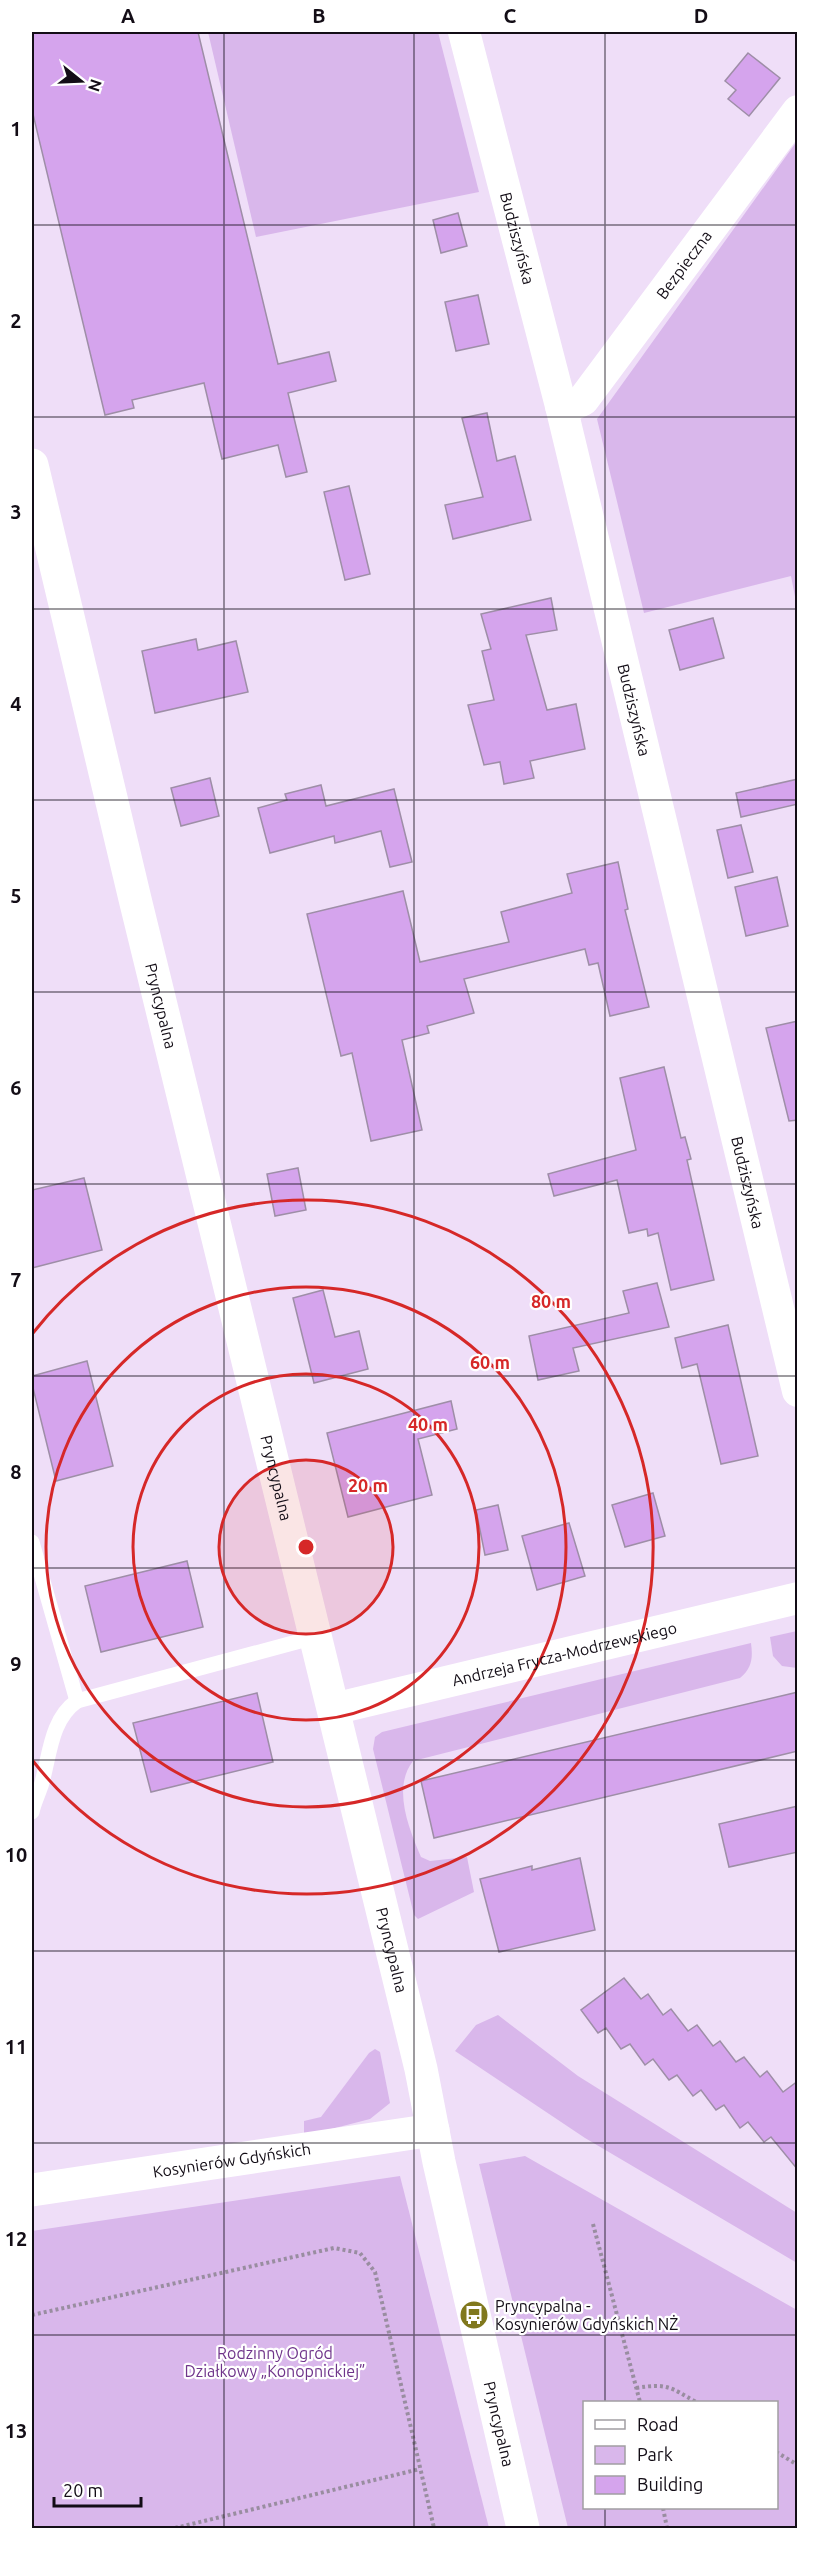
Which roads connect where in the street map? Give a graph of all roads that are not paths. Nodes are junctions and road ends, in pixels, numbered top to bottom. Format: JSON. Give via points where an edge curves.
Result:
{"nodes":[{"id":1,"x":464,"y":32,"type":"edge"},
{"id":2,"x":798,"y":111,"type":"edge"},
{"id":3,"x":561,"y":406,"type":"junction"},
{"id":4,"x":32,"y":465,"type":"edge"},
{"id":5,"x":798,"y":1391,"type":"edge"},
{"id":6,"x":32,"y":1542,"type":"edge"},
{"id":7,"x":798,"y":1598,"type":"edge"},
{"id":8,"x":315,"y":1637,"type":"junction"},
{"id":9,"x":77,"y":1701,"type":"junction"},
{"id":10,"x":333,"y":1709,"type":"junction"},
{"id":11,"x":32,"y":1812,"type":"edge"},
{"id":12,"x":433,"y":2130,"type":"junction"},
{"id":13,"x":32,"y":2190,"type":"edge"},
{"id":14,"x":523,"y":2529,"type":"edge"}],
"edges":[{"from":1,"to":3,"type":"street","name":"Budziszyńska"},
{"from":2,"to":3,"type":"street","name":"Bezpieczna","via":[[583,400]]},
{"from":3,"to":5,"type":"street","name":"Budziszyńska"},
{"from":4,"to":8,"type":"street","name":"Pryncypalna"},
{"from":6,"to":9,"type":"lane"},
{"from":7,"to":10,"type":"street","name":"Andrzeja Frycza-Modrzewskiego"},
{"from":8,"to":9,"type":"lane"},
{"from":8,"to":10,"type":"street","name":"Pryncypalna"},
{"from":9,"to":11,"type":"lane","via":[[66,1709],[53,1736]]},
{"from":10,"to":12,"type":"street","name":"Pryncypalna"},
{"from":12,"to":13,"type":"street","name":"Kosynierów Gdyńskich"},
{"from":12,"to":14,"type":"street","name":"Pryncypalna"}]}
